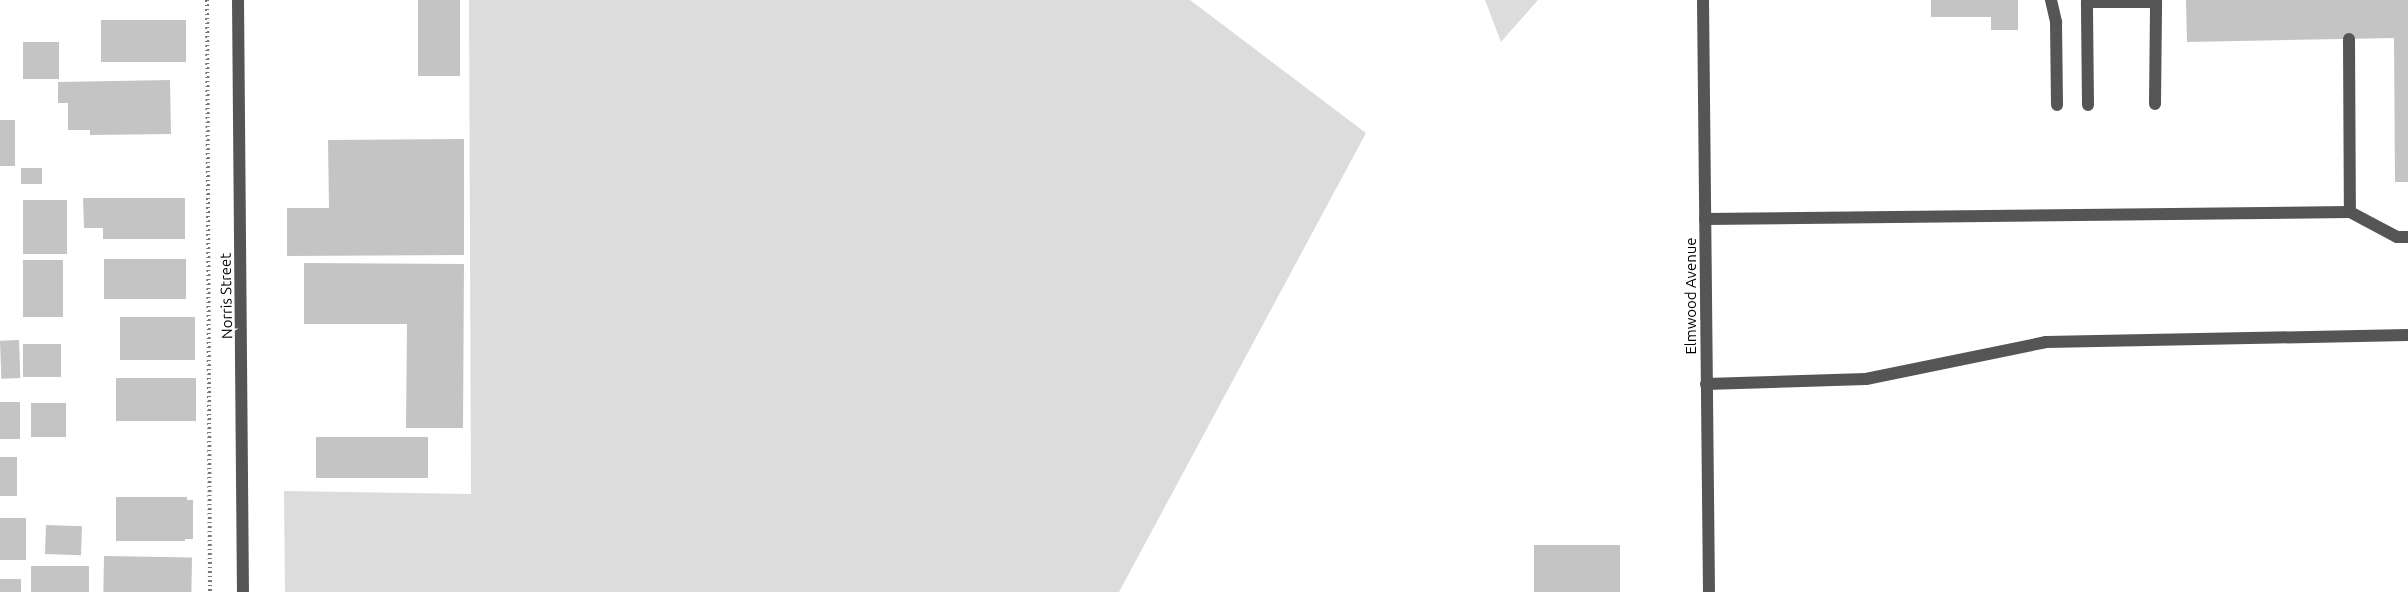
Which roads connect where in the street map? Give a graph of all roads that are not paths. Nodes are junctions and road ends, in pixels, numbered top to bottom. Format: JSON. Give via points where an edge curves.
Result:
{"nodes":[{"id":1,"x":238,"y":0,"type":"edge"},
{"id":2,"x":1704,"y":0,"type":"edge"},
{"id":3,"x":2050,"y":0,"type":"edge"},
{"id":4,"x":2156,"y":1,"type":"edge"},
{"id":5,"x":2349,"y":39,"type":"dead end"},
{"id":6,"x":2155,"y":104,"type":"dead end"},
{"id":7,"x":2056,"y":105,"type":"dead end"},
{"id":8,"x":2088,"y":105,"type":"dead end"},
{"id":9,"x":2350,"y":212,"type":"junction"},
{"id":10,"x":1705,"y":219,"type":"junction"},
{"id":11,"x":2408,"y":237,"type":"edge"},
{"id":12,"x":2408,"y":335,"type":"edge"},
{"id":13,"x":1706,"y":384,"type":"junction"},
{"id":14,"x":243,"y":592,"type":"edge"},
{"id":15,"x":1708,"y":592,"type":"edge"}],
"edges":[{"from":1,"to":14,"type":"street","name":"Norris Street"},
{"from":2,"to":10,"type":"street","name":"Elmwood Avenue"},
{"from":3,"to":7,"type":"street","via":[[2056,22]]},
{"from":4,"to":6,"type":"street"},
{"from":4,"to":8,"type":"street","via":[[2087,2]]},
{"from":5,"to":9,"type":"street"},
{"from":9,"to":10,"type":"street"},
{"from":9,"to":11,"type":"street","via":[[2397,237]]},
{"from":10,"to":13,"type":"street","name":"Elmwood Avenue"},
{"from":12,"to":13,"type":"street","via":[[2046,342],[1866,379]]},
{"from":13,"to":15,"type":"street","name":"Elmwood Avenue"}]}
